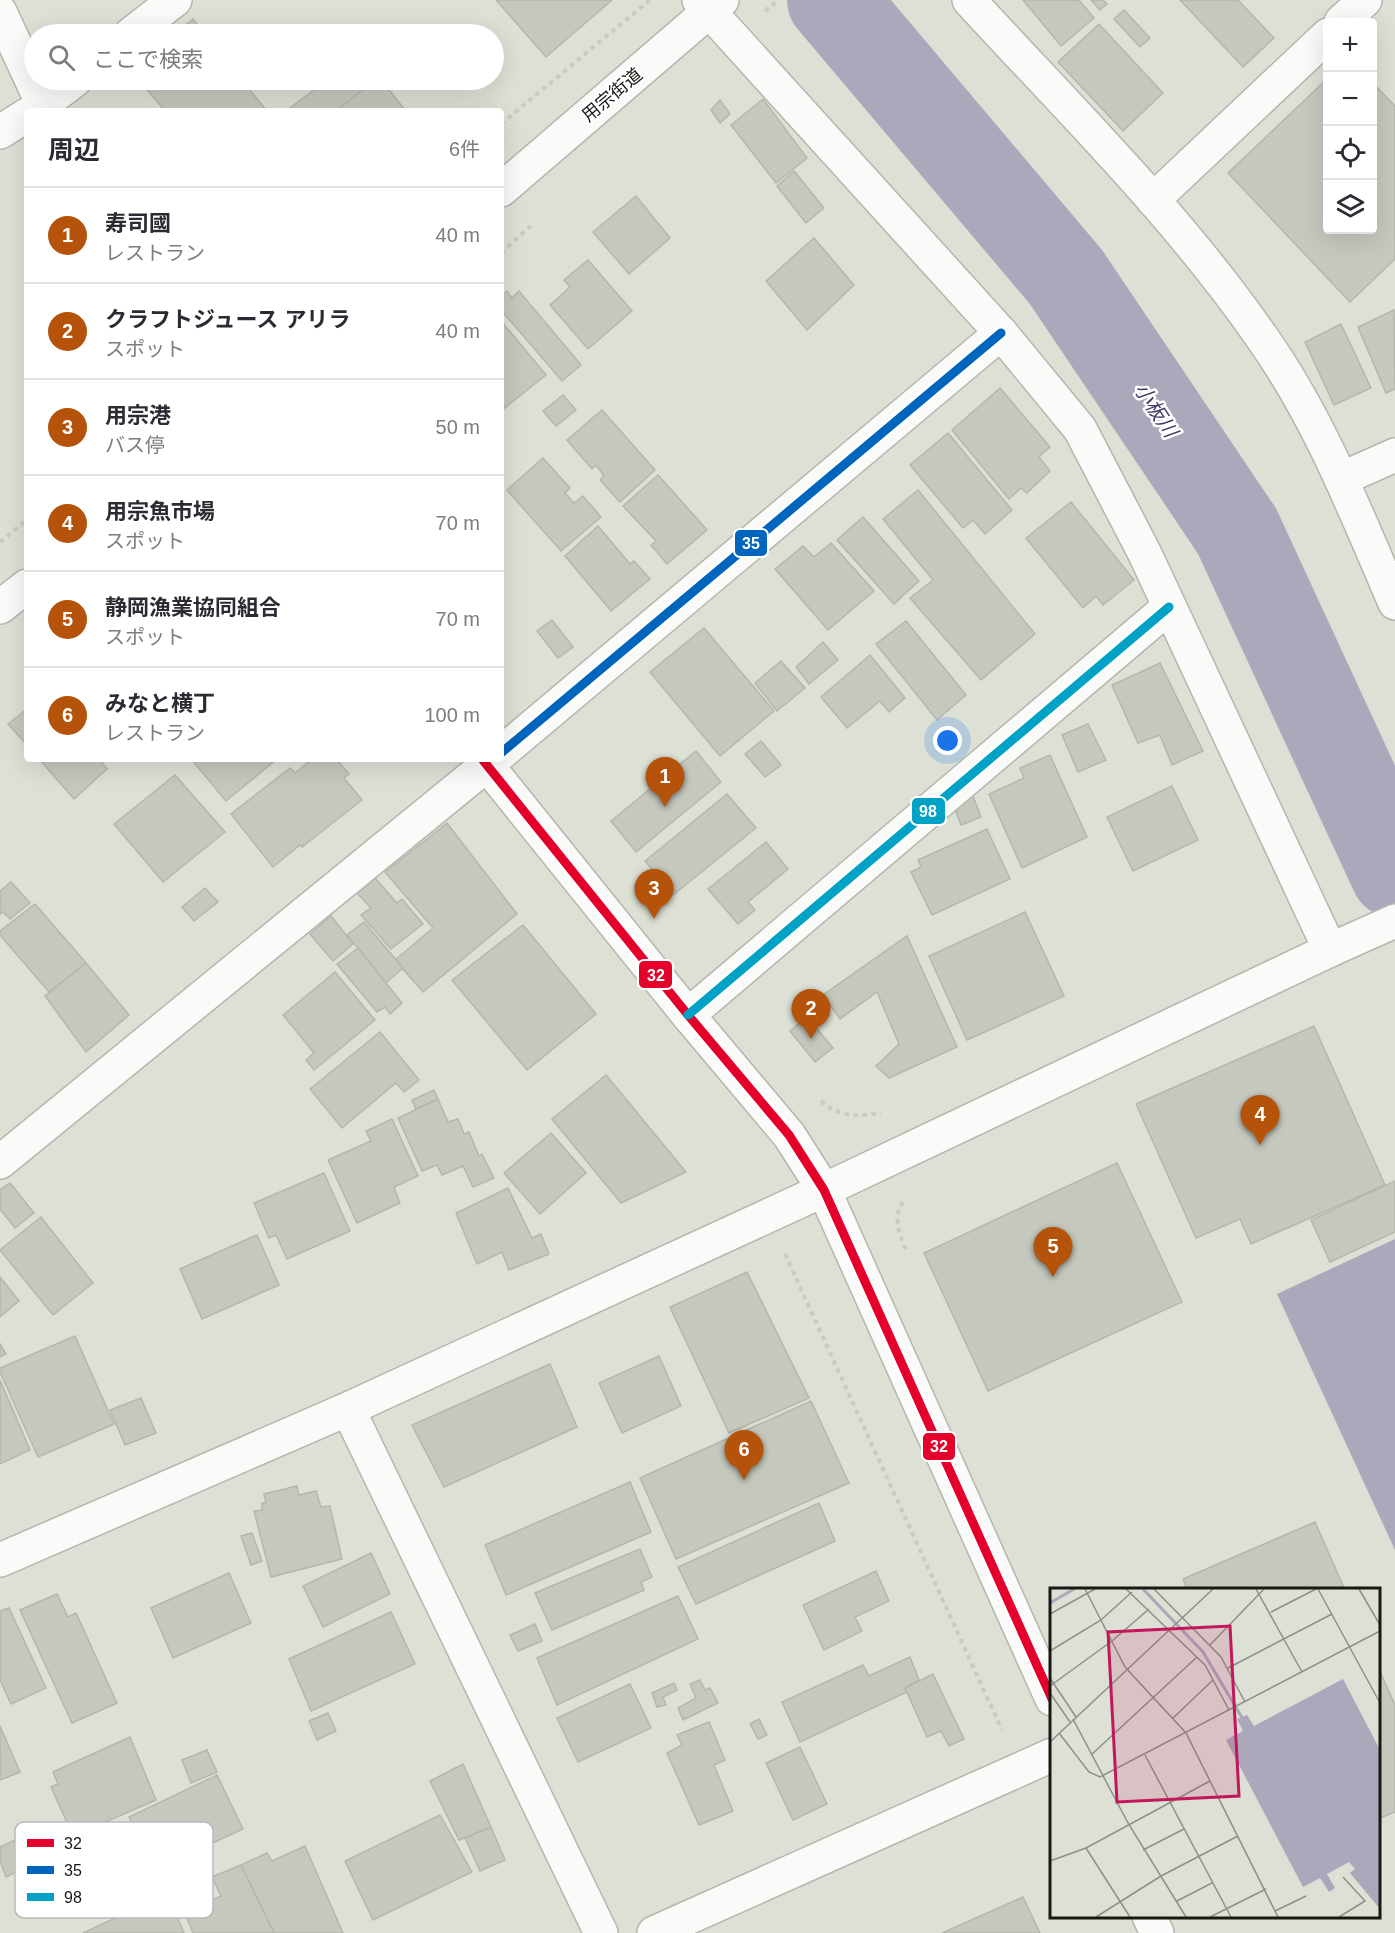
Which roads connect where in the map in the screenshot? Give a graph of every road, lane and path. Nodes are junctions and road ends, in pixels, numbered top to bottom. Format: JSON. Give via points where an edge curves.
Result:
{"nodes":[{"id":1,"x":175,"y":0,"type":"edge"},
{"id":2,"x":650,"y":0,"type":"edge"},
{"id":3,"x":969,"y":0,"type":"edge"},
{"id":4,"x":1365,"y":0,"type":"edge"},
{"id":5,"x":712,"y":3,"type":"edge"},
{"id":6,"x":0,"y":12,"type":"edge"},
{"id":7,"x":1345,"y":18,"type":"edge"},
{"id":8,"x":145,"y":24,"type":"edge"},
{"id":9,"x":1323,"y":40,"type":"edge"},
{"id":10,"x":24,"y":76,"type":"edge"},
{"id":11,"x":29,"y":90,"type":"edge"},
{"id":12,"x":62,"y":90,"type":"edge"},
{"id":13,"x":36,"y":108,"type":"edge"},
{"id":14,"x":40,"y":108,"type":"edge"},
{"id":15,"x":24,"y":118,"type":"edge"},
{"id":16,"x":504,"y":122,"type":"edge"},
{"id":17,"x":0,"y":132,"type":"edge"},
{"id":18,"x":504,"y":187,"type":"edge"},
{"id":19,"x":1154,"y":200,"type":"junction"},
{"id":20,"x":1001,"y":333,"type":"junction"},
{"id":21,"x":1395,"y":455,"type":"edge"},
{"id":22,"x":1341,"y":479,"type":"junction"},
{"id":23,"x":24,"y":522,"type":"edge"},
{"id":24,"x":0,"y":542,"type":"edge"},
{"id":25,"x":24,"y":588,"type":"edge"},
{"id":26,"x":1395,"y":603,"type":"edge"},
{"id":27,"x":0,"y":607,"type":"edge"},
{"id":28,"x":1168,"y":607,"type":"junction"},
{"id":29,"x":504,"y":748,"type":"edge"},
{"id":30,"x":487,"y":762,"type":"edge"},
{"id":31,"x":493,"y":762,"type":"edge"},
{"id":32,"x":1395,"y":921,"type":"edge"},
{"id":33,"x":1336,"y":947,"type":"junction"},
{"id":34,"x":688,"y":1015,"type":"junction"},
{"id":35,"x":818,"y":1098,"type":"dead end"},
{"id":36,"x":889,"y":1108,"type":"dead end"},
{"id":37,"x":0,"y":1162,"type":"edge"},
{"id":38,"x":824,"y":1190,"type":"junction"},
{"id":39,"x":782,"y":1247,"type":"dead end"},
{"id":40,"x":348,"y":1409,"type":"junction"},
{"id":41,"x":0,"y":1560,"type":"edge"},
{"id":42,"x":1050,"y":1695,"type":"edge"},
{"id":43,"x":1003,"y":1731,"type":"dead end"},
{"id":44,"x":1050,"y":1756,"type":"edge"},
{"id":45,"x":1149,"y":1918,"type":"edge"},
{"id":46,"x":601,"y":1933,"type":"edge"},
{"id":47,"x":654,"y":1933,"type":"edge"},
{"id":48,"x":1156,"y":1933,"type":"edge"}],
"edges":[{"from":1,"to":8,"type":"street"},
{"from":2,"to":16,"type":"path"},
{"from":3,"to":19,"type":"street"},
{"from":4,"to":7,"type":"street"},
{"from":5,"to":18,"type":"street","name":"用宗街道"},
{"from":5,"to":20,"type":"street"},
{"from":6,"to":10,"type":"street"},
{"from":9,"to":19,"type":"street"},
{"from":11,"to":13,"type":"street"},
{"from":12,"to":14,"type":"street"},
{"from":15,"to":17,"type":"street"},
{"from":19,"to":22,"type":"street","via":[[1264,340],[1315,424]]},
{"from":20,"to":28,"type":"street","via":[[1080,429]]},
{"from":20,"to":29,"type":"street"},
{"from":21,"to":22,"type":"street"},
{"from":22,"to":26,"type":"street"},
{"from":23,"to":24,"type":"path"},
{"from":25,"to":27,"type":"street"},
{"from":28,"to":33,"type":"street"},
{"from":28,"to":34,"type":"street"},
{"from":30,"to":37,"type":"street"},
{"from":31,"to":34,"type":"street"},
{"from":32,"to":33,"type":"street"},
{"from":33,"to":38,"type":"street"},
{"from":34,"to":38,"type":"street","via":[[789,1135]]},
{"from":35,"to":36,"type":"path","via":[[825,1106],[850,1116]]},
{"from":38,"to":40,"type":"street"},
{"from":38,"to":42,"type":"street"},
{"from":39,"to":43,"type":"path"},
{"from":40,"to":41,"type":"street"},
{"from":40,"to":46,"type":"street"},
{"from":44,"to":47,"type":"street"},
{"from":45,"to":48,"type":"street"}]}
